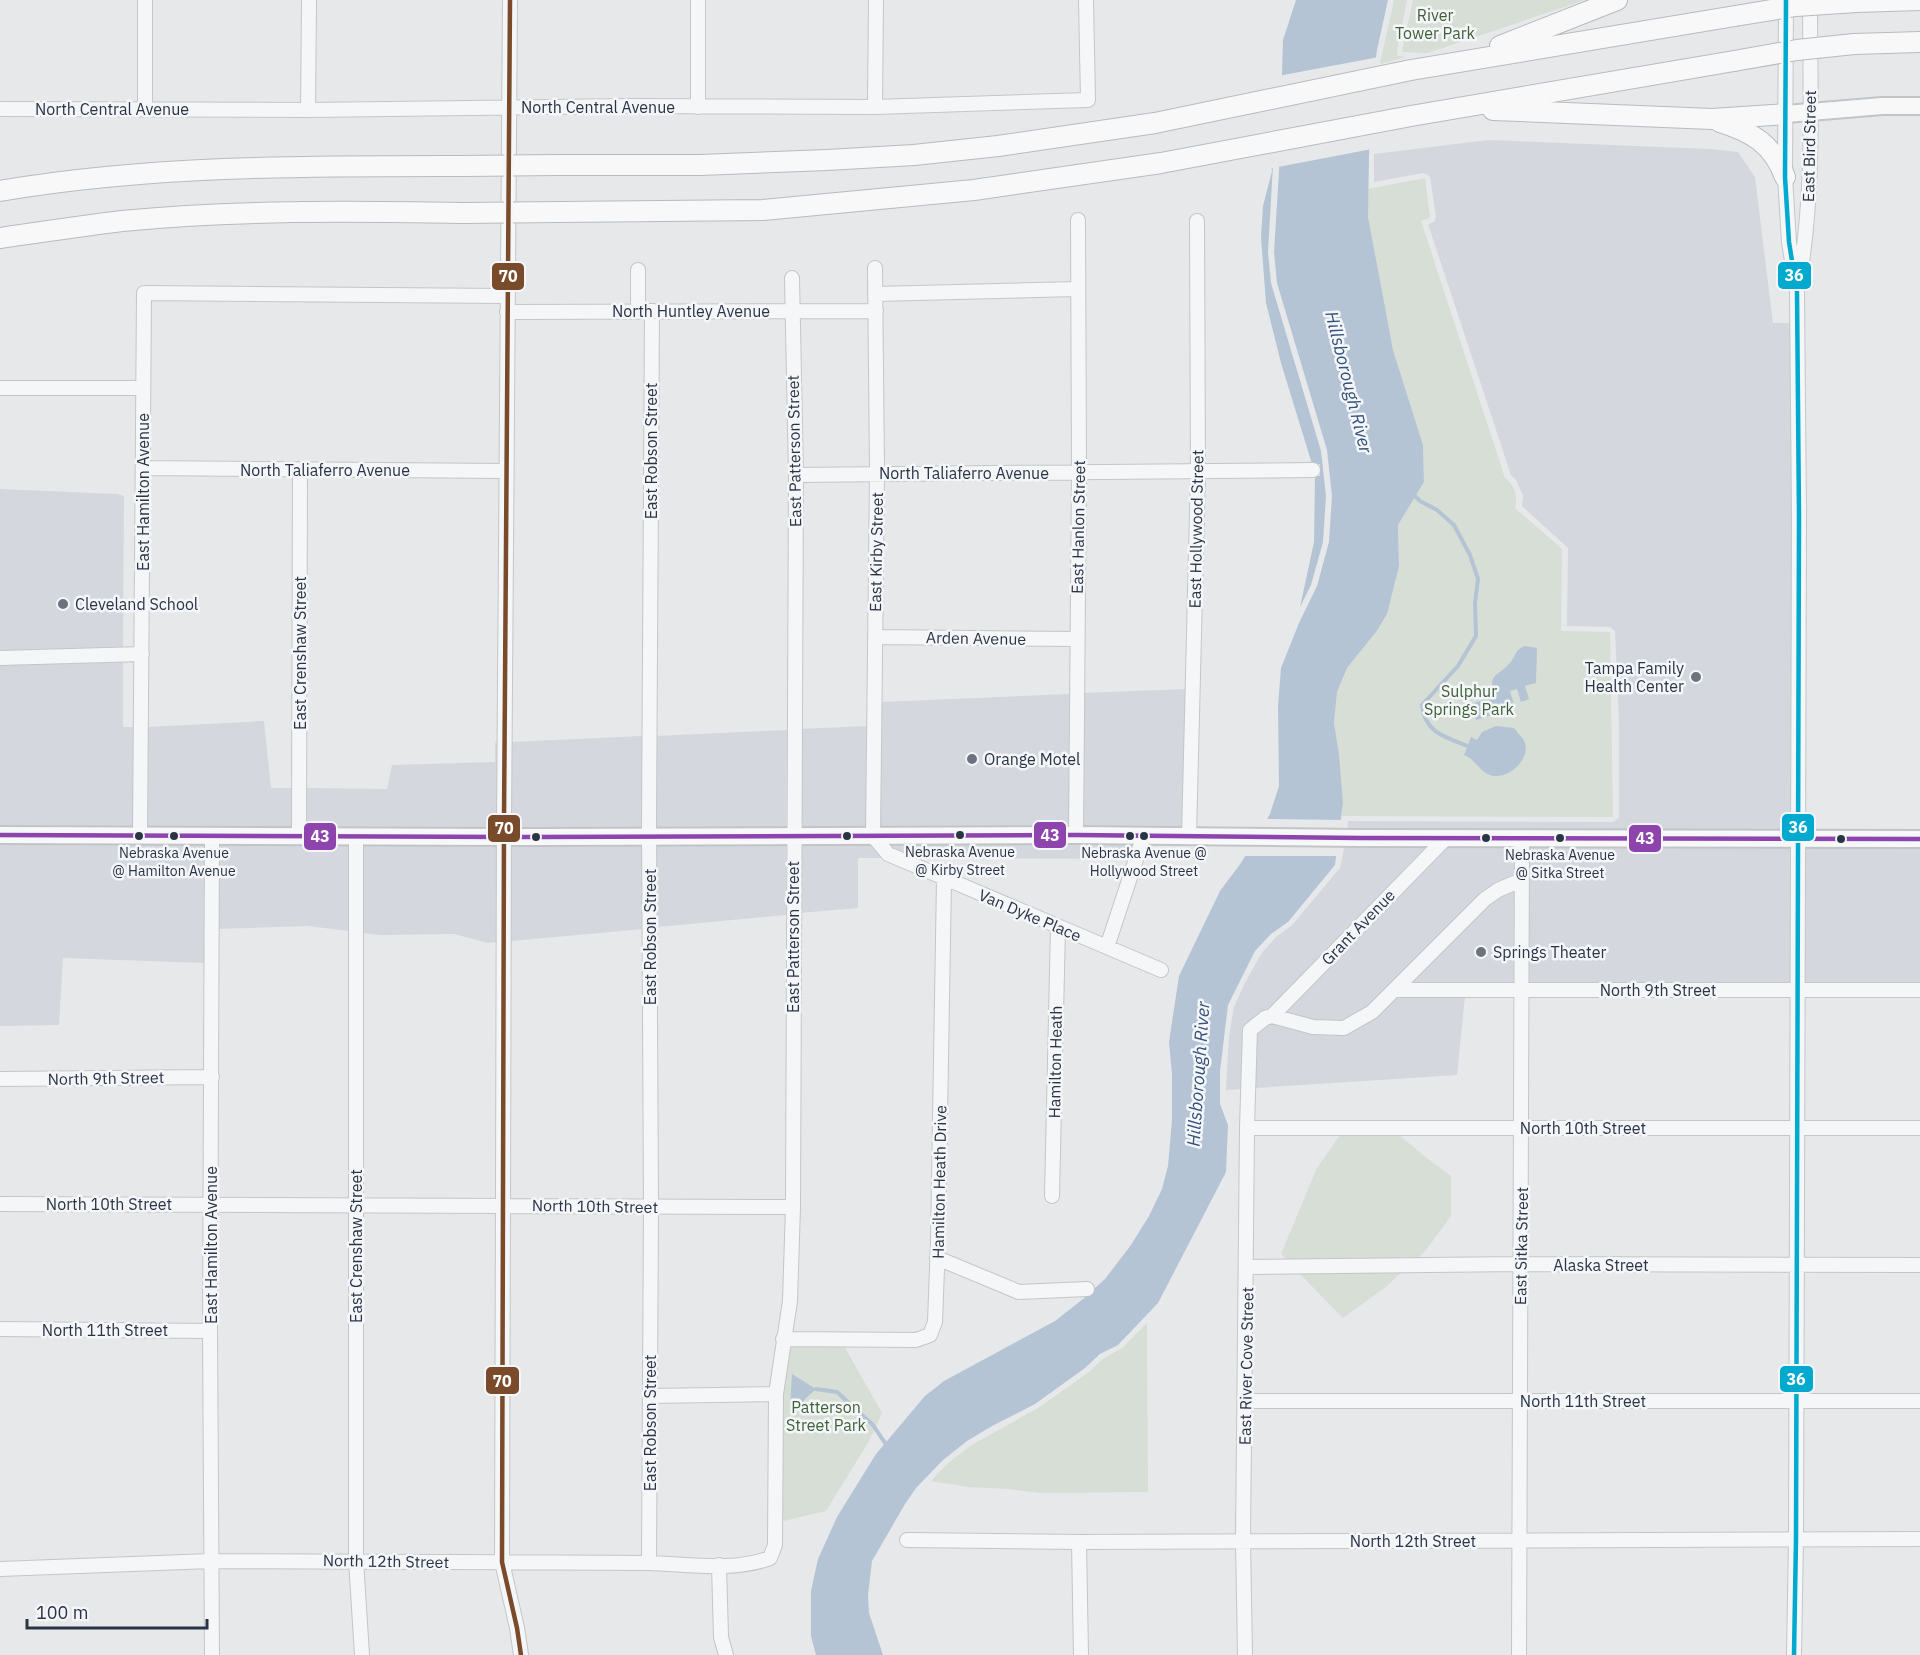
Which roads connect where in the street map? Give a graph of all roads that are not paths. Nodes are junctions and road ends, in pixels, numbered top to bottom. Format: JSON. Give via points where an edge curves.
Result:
{"nodes":[{"id":1,"x":145,"y":0,"type":"edge"},
{"id":2,"x":309,"y":0,"type":"edge"},
{"id":3,"x":510,"y":0,"type":"edge"},
{"id":4,"x":698,"y":0,"type":"edge"},
{"id":5,"x":876,"y":0,"type":"edge"},
{"id":6,"x":1086,"y":0,"type":"edge"},
{"id":7,"x":1617,"y":0,"type":"edge"},
{"id":8,"x":1786,"y":0,"type":"edge"},
{"id":9,"x":1810,"y":0,"type":"edge"},
{"id":10,"x":1920,"y":0,"type":"edge"},
{"id":11,"x":1920,"y":42,"type":"edge"},
{"id":12,"x":1463,"y":61,"type":"junction"},
{"id":13,"x":1920,"y":106,"type":"edge"},
{"id":14,"x":509,"y":107,"type":"junction"},
{"id":15,"x":698,"y":107,"type":"junction"},
{"id":16,"x":875,"y":107,"type":"junction"},
{"id":17,"x":1454,"y":108,"type":"junction"},
{"id":18,"x":0,"y":109,"type":"edge"},
{"id":19,"x":145,"y":110,"type":"junction"},
{"id":20,"x":308,"y":110,"type":"junction"},
{"id":21,"x":1810,"y":112,"type":"junction"},
{"id":22,"x":1786,"y":114,"type":"junction"},
{"id":23,"x":1712,"y":119,"type":"junction"},
{"id":24,"x":1785,"y":177,"type":"junction"},
{"id":25,"x":0,"y":191,"type":"edge"},
{"id":26,"x":1078,"y":220,"type":"dead end"},
{"id":27,"x":1197,"y":221,"type":"dead end"},
{"id":28,"x":0,"y":238,"type":"edge"},
{"id":29,"x":875,"y":268,"type":"dead end"},
{"id":30,"x":638,"y":270,"type":"dead end"},
{"id":31,"x":792,"y":278,"type":"dead end"},
{"id":32,"x":1078,"y":290,"type":"junction"},
{"id":33,"x":1797,"y":292,"type":"junction"},
{"id":34,"x":876,"y":294,"type":"junction"},
{"id":35,"x":507,"y":296,"type":"junction"},
{"id":36,"x":792,"y":310,"type":"junction"},
{"id":37,"x":638,"y":311,"type":"junction"},
{"id":38,"x":652,"y":311,"type":"junction"},
{"id":39,"x":876,"y":311,"type":"junction"},
{"id":40,"x":507,"y":312,"type":"junction"},
{"id":41,"x":0,"y":388,"type":"edge"},
{"id":42,"x":143,"y":388,"type":"junction"},
{"id":43,"x":143,"y":468,"type":"junction"},
{"id":44,"x":1313,"y":470,"type":"dead end"},
{"id":45,"x":300,"y":471,"type":"junction"},
{"id":46,"x":507,"y":471,"type":"junction"},
{"id":47,"x":1198,"y":472,"type":"junction"},
{"id":48,"x":877,"y":473,"type":"junction"},
{"id":49,"x":1078,"y":473,"type":"junction"},
{"id":50,"x":796,"y":476,"type":"junction"},
{"id":51,"x":874,"y":637,"type":"junction"},
{"id":52,"x":1077,"y":639,"type":"junction"},
{"id":53,"x":142,"y":654,"type":"junction"},
{"id":54,"x":0,"y":658,"type":"edge"},
{"id":55,"x":0,"y":835,"type":"edge"},
{"id":56,"x":1076,"y":835,"type":"junction"},
{"id":57,"x":140,"y":836,"type":"junction"},
{"id":58,"x":212,"y":836,"type":"junction"},
{"id":59,"x":299,"y":836,"type":"junction"},
{"id":60,"x":356,"y":836,"type":"junction"},
{"id":61,"x":504,"y":836,"type":"junction"},
{"id":62,"x":793,"y":836,"type":"junction"},
{"id":63,"x":873,"y":836,"type":"junction"},
{"id":64,"x":1144,"y":836,"type":"junction"},
{"id":65,"x":649,"y":837,"type":"junction"},
{"id":66,"x":1189,"y":837,"type":"junction"},
{"id":67,"x":1446,"y":838,"type":"junction"},
{"id":68,"x":1522,"y":838,"type":"junction"},
{"id":69,"x":1797,"y":839,"type":"junction"},
{"id":70,"x":1920,"y":839,"type":"edge"},
{"id":71,"x":944,"y":879,"type":"junction"},
{"id":72,"x":1521,"y":880,"type":"junction"},
{"id":73,"x":1058,"y":927,"type":"junction"},
{"id":74,"x":1107,"y":947,"type":"junction"},
{"id":75,"x":1161,"y":970,"type":"dead end"},
{"id":76,"x":1396,"y":990,"type":"junction"},
{"id":77,"x":1521,"y":990,"type":"junction"},
{"id":78,"x":1797,"y":990,"type":"junction"},
{"id":79,"x":1920,"y":990,"type":"edge"},
{"id":80,"x":1272,"y":1017,"type":"junction"},
{"id":81,"x":1249,"y":1076,"type":"joint"},
{"id":82,"x":212,"y":1077,"type":"junction"},
{"id":83,"x":0,"y":1079,"type":"edge"},
{"id":84,"x":1247,"y":1128,"type":"junction"},
{"id":85,"x":1797,"y":1128,"type":"junction"},
{"id":86,"x":1920,"y":1128,"type":"edge"},
{"id":87,"x":1522,"y":1129,"type":"junction"},
{"id":88,"x":1052,"y":1196,"type":"dead end"},
{"id":89,"x":0,"y":1204,"type":"edge"},
{"id":90,"x":212,"y":1205,"type":"junction"},
{"id":91,"x":356,"y":1205,"type":"junction"},
{"id":92,"x":504,"y":1205,"type":"junction"},
{"id":93,"x":651,"y":1207,"type":"junction"},
{"id":94,"x":793,"y":1207,"type":"junction"},
{"id":95,"x":937,"y":1258,"type":"junction"},
{"id":96,"x":1520,"y":1264,"type":"junction"},
{"id":97,"x":1797,"y":1265,"type":"junction"},
{"id":98,"x":1920,"y":1265,"type":"edge"},
{"id":99,"x":1247,"y":1267,"type":"junction"},
{"id":100,"x":1087,"y":1289,"type":"dead end"},
{"id":101,"x":0,"y":1329,"type":"edge"},
{"id":102,"x":210,"y":1330,"type":"junction"},
{"id":103,"x":783,"y":1339,"type":"junction"},
{"id":104,"x":776,"y":1394,"type":"junction"},
{"id":105,"x":650,"y":1396,"type":"junction"},
{"id":106,"x":1245,"y":1401,"type":"junction"},
{"id":107,"x":1520,"y":1401,"type":"junction"},
{"id":108,"x":1796,"y":1401,"type":"junction"},
{"id":109,"x":1920,"y":1401,"type":"edge"},
{"id":110,"x":1796,"y":1539,"type":"junction"},
{"id":111,"x":1920,"y":1539,"type":"edge"},
{"id":112,"x":907,"y":1540,"type":"dead end"},
{"id":113,"x":1243,"y":1541,"type":"junction"},
{"id":114,"x":1518,"y":1541,"type":"junction"},
{"id":115,"x":1079,"y":1542,"type":"junction"},
{"id":116,"x":770,"y":1558,"type":"joint"},
{"id":117,"x":356,"y":1560,"type":"junction"},
{"id":118,"x":211,"y":1561,"type":"junction"},
{"id":119,"x":502,"y":1562,"type":"junction"},
{"id":120,"x":649,"y":1563,"type":"junction"},
{"id":121,"x":719,"y":1566,"type":"junction"},
{"id":122,"x":0,"y":1569,"type":"edge"},
{"id":123,"x":212,"y":1655,"type":"edge"},
{"id":124,"x":362,"y":1655,"type":"edge"},
{"id":125,"x":520,"y":1655,"type":"edge"},
{"id":126,"x":726,"y":1655,"type":"edge"},
{"id":127,"x":1080,"y":1655,"type":"edge"},
{"id":128,"x":1245,"y":1655,"type":"edge"},
{"id":129,"x":1519,"y":1655,"type":"edge"},
{"id":130,"x":1794,"y":1655,"type":"edge"}],
"edges":[{"from":1,"to":19,"type":"street"},
{"from":2,"to":20,"type":"street"},
{"from":3,"to":14,"type":"street"},
{"from":4,"to":15,"type":"street"},
{"from":5,"to":16,"type":"street"},
{"from":6,"to":16,"type":"street","name":"North Central Avenue","via":[[1088,100]]},
{"from":7,"to":12,"type":"highway"},
{"from":8,"to":22,"type":"street","name":"East Bird Street"},
{"from":9,"to":21,"type":"street","name":"East Bird Street"},
{"from":10,"to":12,"type":"highway","bridge":true,"via":[[1796,6]]},
{"from":11,"to":17,"type":"highway","bridge":true,"via":[[1797,50]]},
{"from":12,"to":25,"type":"highway","bridge":true,"via":[[1144,125],[914,155],[700,165],[322,166],[179,171]]},
{"from":13,"to":21,"type":"main road"},
{"from":14,"to":15,"type":"street","name":"North Central Avenue"},
{"from":14,"to":20,"type":"street","name":"North Central Avenue"},
{"from":14,"to":35,"type":"street"},
{"from":15,"to":16,"type":"street","name":"North Central Avenue"},
{"from":17,"to":23,"type":"highway"},
{"from":17,"to":28,"type":"highway","bridge":true,"via":[[1078,176],[763,210],[206,215],[122,221]]},
{"from":18,"to":19,"type":"street","name":"North Central Avenue"},
{"from":19,"to":20,"type":"street","name":"North Central Avenue"},
{"from":21,"to":22,"type":"main road"},
{"from":21,"to":33,"type":"street","name":"East Bird Street","via":[[1806,243]]},
{"from":22,"to":23,"type":"highway"},
{"from":22,"to":24,"type":"street","name":"East Bird Street"},
{"from":23,"to":24,"type":"highway","via":[[1762,142]]},
{"from":24,"to":33,"type":"street","name":"East Bird Street"},
{"from":26,"to":32,"type":"street","name":"East Hanlon Street"},
{"from":27,"to":47,"type":"street","name":"East Hollywood Street"},
{"from":29,"to":34,"type":"street","name":"East Kirby Street"},
{"from":30,"to":37,"type":"street"},
{"from":31,"to":36,"type":"street","name":"East Patterson Street"},
{"from":32,"to":34,"type":"street"},
{"from":32,"to":49,"type":"street","name":"East Hanlon Street"},
{"from":33,"to":69,"type":"street","name":"East Bird Street"},
{"from":34,"to":39,"type":"street","name":"East Kirby Street"},
{"from":35,"to":40,"type":"street"},
{"from":35,"to":42,"type":"street","name":"East Hamilton Avenue","via":[[144,293]]},
{"from":36,"to":38,"type":"street","name":"North Huntley Avenue"},
{"from":36,"to":39,"type":"street","name":"North Huntley Avenue"},
{"from":36,"to":50,"type":"street","name":"East Patterson Street"},
{"from":37,"to":38,"type":"street","name":"North Huntley Avenue"},
{"from":37,"to":40,"type":"street","name":"North Huntley Avenue"},
{"from":38,"to":65,"type":"street","name":"East Robson Street"},
{"from":39,"to":48,"type":"street","name":"East Kirby Street"},
{"from":40,"to":46,"type":"street"},
{"from":41,"to":42,"type":"street"},
{"from":42,"to":43,"type":"street","name":"East Hamilton Avenue"},
{"from":43,"to":45,"type":"street","name":"North Taliaferro Avenue"},
{"from":43,"to":53,"type":"street","name":"East Hamilton Avenue"},
{"from":44,"to":47,"type":"street","name":"North Taliaferro Avenue"},
{"from":45,"to":46,"type":"street","name":"North Taliaferro Avenue"},
{"from":45,"to":59,"type":"street","name":"East Crenshaw Street"},
{"from":46,"to":61,"type":"street"},
{"from":47,"to":49,"type":"street","name":"North Taliaferro Avenue"},
{"from":47,"to":66,"type":"street","name":"East Hollywood Street"},
{"from":48,"to":49,"type":"street","name":"North Taliaferro Avenue"},
{"from":48,"to":50,"type":"street","name":"North Taliaferro Avenue"},
{"from":48,"to":51,"type":"street","name":"East Kirby Street"},
{"from":49,"to":52,"type":"street","name":"East Hanlon Street"},
{"from":50,"to":62,"type":"street","name":"East Patterson Street"},
{"from":51,"to":52,"type":"street","name":"Arden Avenue"},
{"from":51,"to":63,"type":"street","name":"East Kirby Street"},
{"from":52,"to":56,"type":"street","name":"East Hanlon Street"},
{"from":53,"to":54,"type":"street"},
{"from":53,"to":57,"type":"street","name":"East Hamilton Avenue"},
{"from":55,"to":57,"type":"main road"},
{"from":56,"to":63,"type":"main road"},
{"from":56,"to":64,"type":"main road"},
{"from":57,"to":58,"type":"main road"},
{"from":58,"to":59,"type":"main road"},
{"from":58,"to":82,"type":"street","name":"East Hamilton Avenue"},
{"from":59,"to":60,"type":"main road"},
{"from":60,"to":61,"type":"main road"},
{"from":60,"to":91,"type":"street","name":"East Crenshaw Street"},
{"from":61,"to":65,"type":"main road"},
{"from":61,"to":92,"type":"street"},
{"from":62,"to":63,"type":"main road"},
{"from":62,"to":65,"type":"main road"},
{"from":62,"to":94,"type":"street","name":"East Patterson Street"},
{"from":63,"to":71,"type":"street","name":"Van Dyke Place","via":[[888,854]]},
{"from":64,"to":66,"type":"main road"},
{"from":64,"to":74,"type":"street"},
{"from":65,"to":93,"type":"street","name":"East Robson Street"},
{"from":66,"to":67,"type":"main road"},
{"from":67,"to":68,"type":"main road"},
{"from":67,"to":80,"type":"street","name":"Grant Avenue"},
{"from":68,"to":69,"type":"main road"},
{"from":68,"to":72,"type":"street","name":"East Sitka Street"},
{"from":69,"to":70,"type":"main road"},
{"from":69,"to":78,"type":"street","name":"East Bird Street"},
{"from":71,"to":73,"type":"street","name":"Van Dyke Place"},
{"from":71,"to":95,"type":"street","name":"Hamilton Heath Drive"},
{"from":72,"to":76,"type":"street","via":[[1485,899]]},
{"from":72,"to":77,"type":"street","name":"East Sitka Street"},
{"from":73,"to":74,"type":"street","name":"Van Dyke Place"},
{"from":73,"to":88,"type":"street","name":"Hamilton Heath"},
{"from":74,"to":75,"type":"street","name":"Van Dyke Place"},
{"from":76,"to":77,"type":"street","name":"North 9th Street"},
{"from":76,"to":80,"type":"street","via":[[1372,1012],[1344,1028],[1312,1027]]},
{"from":77,"to":78,"type":"street","name":"North 9th Street"},
{"from":77,"to":87,"type":"street","name":"East Sitka Street"},
{"from":78,"to":79,"type":"street","name":"North 9th Street"},
{"from":78,"to":85,"type":"street","name":"East Bird Street"},
{"from":80,"to":81,"type":"street","name":"Grant Avenue","via":[[1250,1030]]},
{"from":81,"to":84,"type":"street","name":"East River Cove Street"},
{"from":82,"to":83,"type":"street","name":"North 9th Street"},
{"from":82,"to":90,"type":"street","name":"East Hamilton Avenue"},
{"from":84,"to":87,"type":"street","name":"North 10th Street"},
{"from":84,"to":99,"type":"street","name":"East River Cove Street"},
{"from":85,"to":86,"type":"street","name":"North 10th Street"},
{"from":85,"to":87,"type":"street","name":"North 10th Street"},
{"from":85,"to":97,"type":"street","name":"East Bird Street"},
{"from":87,"to":96,"type":"street","name":"East Sitka Street"},
{"from":89,"to":90,"type":"street","name":"North 10th Street"},
{"from":90,"to":91,"type":"street","name":"North 10th Street"},
{"from":90,"to":102,"type":"street","name":"East Hamilton Avenue"},
{"from":91,"to":92,"type":"street","name":"North 10th Street"},
{"from":91,"to":117,"type":"street","name":"East Crenshaw Street"},
{"from":92,"to":93,"type":"street","name":"North 10th Street"},
{"from":92,"to":119,"type":"street"},
{"from":93,"to":94,"type":"street","name":"North 10th Street"},
{"from":93,"to":105,"type":"street","name":"East Robson Street"},
{"from":94,"to":103,"type":"street","name":"East Patterson Street","via":[[790,1300]]},
{"from":95,"to":100,"type":"street","via":[[1019,1292]]},
{"from":95,"to":103,"type":"street","name":"Hamilton Heath Drive","via":[[935,1322],[930,1335],[916,1340]]},
{"from":96,"to":97,"type":"street","name":"Alaska Street"},
{"from":96,"to":99,"type":"street","name":"Alaska Street"},
{"from":96,"to":107,"type":"street","name":"East Sitka Street"},
{"from":97,"to":98,"type":"street","name":"Alaska Street"},
{"from":97,"to":108,"type":"street","name":"East Bird Street"},
{"from":99,"to":106,"type":"street","name":"East River Cove Street"},
{"from":101,"to":102,"type":"street","name":"North 11th Street"},
{"from":102,"to":118,"type":"street","name":"East Hamilton Avenue"},
{"from":103,"to":104,"type":"street","name":"East Patterson Street"},
{"from":104,"to":105,"type":"street"},
{"from":104,"to":116,"type":"street","name":"East Patterson Street","via":[[775,1545]]},
{"from":105,"to":120,"type":"street","name":"East Robson Street"},
{"from":106,"to":107,"type":"street","name":"North 11th Street"},
{"from":106,"to":113,"type":"street","name":"East River Cove Street"},
{"from":107,"to":108,"type":"street","name":"North 11th Street"},
{"from":107,"to":114,"type":"street","name":"East Sitka Street"},
{"from":108,"to":109,"type":"street","name":"North 11th Street"},
{"from":108,"to":110,"type":"street","name":"East Bird Street"},
{"from":110,"to":111,"type":"street","name":"North 12th Street"},
{"from":110,"to":114,"type":"street","name":"North 12th Street"},
{"from":110,"to":130,"type":"street","name":"East Bird Street"},
{"from":112,"to":115,"type":"street","name":"North 12th Street"},
{"from":113,"to":114,"type":"street","name":"North 12th Street"},
{"from":113,"to":115,"type":"street","name":"North 12th Street"},
{"from":113,"to":128,"type":"street","name":"East River Cove Street"},
{"from":114,"to":129,"type":"street","name":"East Sitka Street"},
{"from":115,"to":127,"type":"street"},
{"from":116,"to":121,"type":"street","name":"North 12th Street","via":[[753,1565]]},
{"from":117,"to":118,"type":"street","name":"North 12th Street"},
{"from":117,"to":119,"type":"street","name":"North 12th Street"},
{"from":117,"to":124,"type":"street","name":"East Crenshaw Street"},
{"from":118,"to":122,"type":"street","name":"North 12th Street"},
{"from":118,"to":123,"type":"street","name":"East Hamilton Avenue"},
{"from":119,"to":120,"type":"street","name":"North 12th Street"},
{"from":119,"to":125,"type":"street"},
{"from":120,"to":121,"type":"street","name":"North 12th Street"},
{"from":121,"to":126,"type":"street","via":[[721,1637]]}]}
